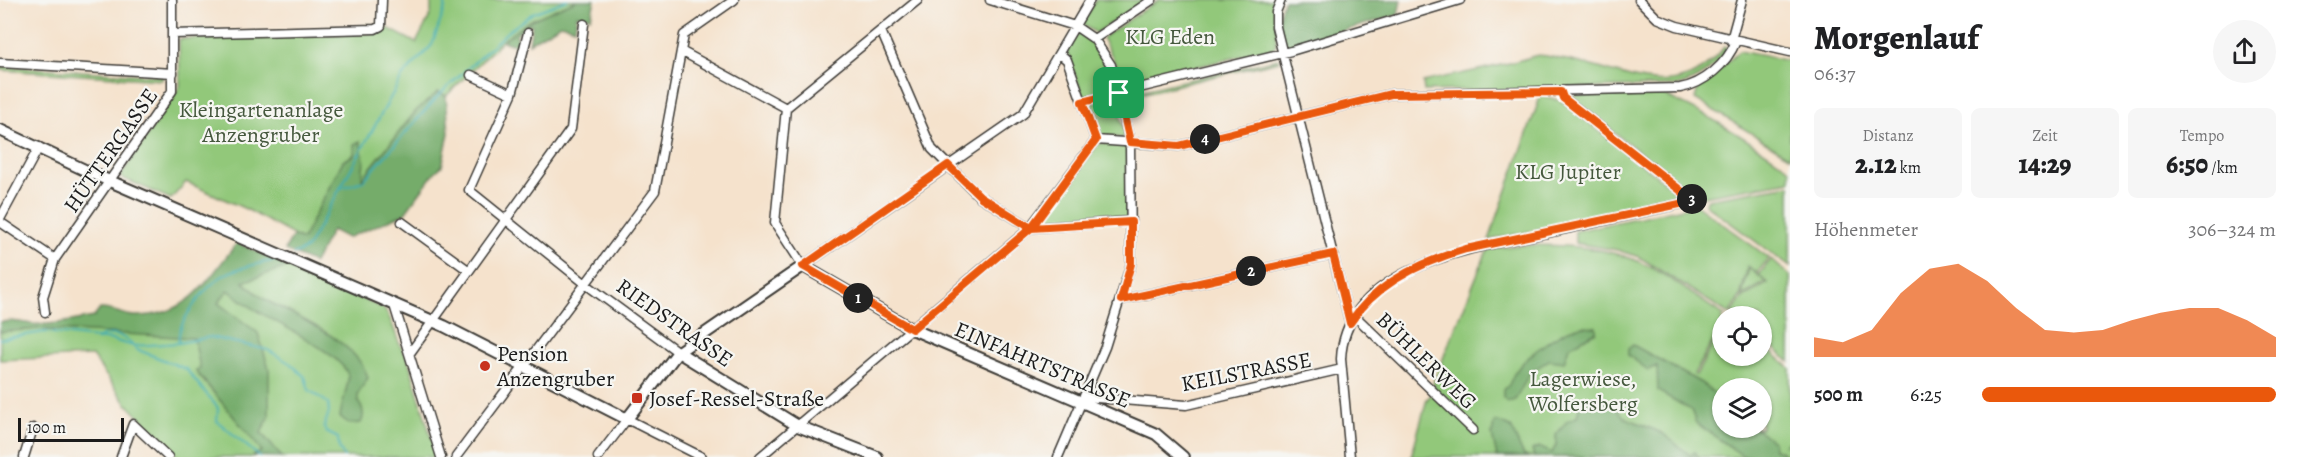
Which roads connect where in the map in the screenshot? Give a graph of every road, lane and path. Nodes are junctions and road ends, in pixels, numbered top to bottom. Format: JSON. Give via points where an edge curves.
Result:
{"nodes":[{"id":1,"x":171,"y":0,"type":"edge"},
{"id":2,"x":382,"y":0,"type":"edge"},
{"id":3,"x":734,"y":0,"type":"edge"},
{"id":4,"x":918,"y":0,"type":"edge"},
{"id":5,"x":990,"y":0,"type":"edge"},
{"id":6,"x":1090,"y":0,"type":"edge"},
{"id":7,"x":1152,"y":0,"type":"edge"},
{"id":8,"x":1281,"y":0,"type":"edge"},
{"id":9,"x":1460,"y":0,"type":"edge"},
{"id":10,"x":1639,"y":0,"type":"edge"},
{"id":11,"x":1742,"y":0,"type":"edge"},
{"id":12,"x":585,"y":24,"type":"dead end"},
{"id":13,"x":1075,"y":26,"type":"junction"},
{"id":14,"x":881,"y":31,"type":"junction"},
{"id":15,"x":528,"y":33,"type":"dead end"},
{"id":16,"x":172,"y":34,"type":"junction"},
{"id":17,"x":1094,"y":39,"type":"junction"},
{"id":18,"x":1734,"y":41,"type":"junction"},
{"id":19,"x":681,"y":51,"type":"junction"},
{"id":20,"x":1283,"y":52,"type":"junction"},
{"id":21,"x":1790,"y":52,"type":"edge"},
{"id":22,"x":1059,"y":53,"type":"junction"},
{"id":23,"x":0,"y":63,"type":"edge"},
{"id":24,"x":173,"y":73,"type":"junction"},
{"id":25,"x":471,"y":75,"type":"dead end"},
{"id":26,"x":1561,"y":92,"type":"junction"},
{"id":27,"x":1119,"y":93,"type":"junction"},
{"id":28,"x":512,"y":94,"type":"junction"},
{"id":29,"x":1082,"y":102,"type":"junction"},
{"id":30,"x":786,"y":108,"type":"junction"},
{"id":31,"x":1299,"y":115,"type":"junction"},
{"id":32,"x":0,"y":130,"type":"edge"},
{"id":33,"x":1096,"y":140,"type":"junction"},
{"id":34,"x":1130,"y":142,"type":"junction"},
{"id":35,"x":39,"y":147,"type":"junction"},
{"id":36,"x":948,"y":165,"type":"junction"},
{"id":37,"x":112,"y":180,"type":"junction"},
{"id":38,"x":505,"y":218,"type":"junction"},
{"id":39,"x":0,"y":221,"type":"edge"},
{"id":40,"x":402,"y":222,"type":"dead end"},
{"id":41,"x":1131,"y":222,"type":"junction"},
{"id":42,"x":1031,"y":228,"type":"junction"},
{"id":43,"x":1333,"y":254,"type":"junction"},
{"id":44,"x":55,"y":259,"type":"junction"},
{"id":45,"x":803,"y":266,"type":"junction"},
{"id":46,"x":468,"y":270,"type":"junction"},
{"id":47,"x":587,"y":285,"type":"junction"},
{"id":48,"x":1121,"y":300,"type":"junction"},
{"id":49,"x":394,"y":305,"type":"junction"},
{"id":50,"x":45,"y":312,"type":"dead end"},
{"id":51,"x":1353,"y":320,"type":"junction"},
{"id":52,"x":433,"y":321,"type":"junction"},
{"id":53,"x":912,"y":329,"type":"junction"},
{"id":54,"x":678,"y":352,"type":"junction"},
{"id":55,"x":410,"y":353,"type":"junction"},
{"id":56,"x":524,"y":367,"type":"junction"},
{"id":57,"x":1342,"y":369,"type":"junction"},
{"id":58,"x":1083,"y":400,"type":"junction"},
{"id":59,"x":627,"y":419,"type":"junction"},
{"id":60,"x":798,"y":426,"type":"junction"},
{"id":61,"x":33,"y":428,"type":"dead end"},
{"id":62,"x":1473,"y":430,"type":"dead end"},
{"id":63,"x":24,"y":457,"type":"edge"},
{"id":64,"x":121,"y":457,"type":"edge"},
{"id":65,"x":168,"y":457,"type":"edge"},
{"id":66,"x":441,"y":457,"type":"edge"},
{"id":67,"x":456,"y":457,"type":"edge"},
{"id":68,"x":598,"y":457,"type":"edge"},
{"id":69,"x":702,"y":457,"type":"edge"},
{"id":70,"x":760,"y":457,"type":"edge"},
{"id":71,"x":877,"y":457,"type":"edge"},
{"id":72,"x":1058,"y":457,"type":"edge"},
{"id":73,"x":1183,"y":457,"type":"edge"},
{"id":74,"x":1350,"y":457,"type":"edge"}],
"edges":[{"from":1,"to":16,"type":"street","name":"HÜTTERGASSE"},
{"from":2,"to":16,"type":"street","via":[[379,28]]},
{"from":3,"to":19,"type":"street","via":[[684,35]]},
{"from":4,"to":14,"type":"street"},
{"from":5,"to":13,"type":"street"},
{"from":6,"to":13,"type":"street"},
{"from":7,"to":17,"type":"street"},
{"from":8,"to":20,"type":"street","via":[[1275,21]]},
{"from":9,"to":20,"type":"street"},
{"from":10,"to":18,"type":"street","via":[[1663,21]]},
{"from":11,"to":18,"type":"street"},
{"from":12,"to":38,"type":"street","via":[[571,129]]},
{"from":13,"to":17,"type":"street"},
{"from":13,"to":22,"type":"street"},
{"from":14,"to":30,"type":"street"},
{"from":14,"to":36,"type":"street","via":[[932,149]]},
{"from":15,"to":28,"type":"street"},
{"from":16,"to":24,"type":"street","name":"HÜTTERGASSE"},
{"from":17,"to":27,"type":"street","via":[[1108,58]]},
{"from":18,"to":21,"type":"street"},
{"from":18,"to":26,"type":"street","via":[[1721,65],[1685,87]]},
{"from":19,"to":30,"type":"street"},
{"from":19,"to":47,"type":"street","via":[[655,191]]},
{"from":20,"to":27,"type":"street"},
{"from":20,"to":31,"type":"street"},
{"from":22,"to":29,"type":"street","via":[[1066,60]]},
{"from":22,"to":36,"type":"street","via":[[1023,114]]},
{"from":23,"to":24,"type":"street"},
{"from":24,"to":37,"type":"street","name":"HÜTTERGASSE","via":[[172,91]]},
{"from":25,"to":28,"type":"street"},
{"from":26,"to":31,"type":"street","via":[[1396,94]]},
{"from":26,"to":51,"type":"street","via":[[1563,98],[1694,201],[1466,249],[1425,263],[1387,285]]},
{"from":27,"to":29,"type":"street"},
{"from":27,"to":34,"type":"street"},
{"from":28,"to":38,"type":"street","name":"RIEDSTRASSE","via":[[469,190]]},
{"from":29,"to":33,"type":"street"},
{"from":30,"to":45,"type":"street","name":"EINFAHRTSTRASSE","via":[[775,224]]},
{"from":31,"to":34,"type":"street","via":[[1179,146]]},
{"from":31,"to":43,"type":"street"},
{"from":32,"to":35,"type":"street"},
{"from":33,"to":34,"type":"street"},
{"from":33,"to":42,"type":"street"},
{"from":34,"to":41,"type":"street"},
{"from":35,"to":37,"type":"street"},
{"from":35,"to":39,"type":"street"},
{"from":36,"to":42,"type":"street","via":[[981,197]]},
{"from":36,"to":45,"type":"street"},
{"from":37,"to":44,"type":"street","name":"HÜTTERGASSE"},
{"from":37,"to":49,"type":"street"},
{"from":38,"to":46,"type":"street"},
{"from":38,"to":47,"type":"street","name":"RIEDSTRASSE"},
{"from":39,"to":44,"type":"street"},
{"from":40,"to":46,"type":"street"},
{"from":41,"to":42,"type":"street"},
{"from":41,"to":48,"type":"street","via":[[1131,264]]},
{"from":42,"to":53,"type":"street"},
{"from":43,"to":48,"type":"street"},
{"from":43,"to":51,"type":"street"},
{"from":44,"to":50,"type":"street","name":"HÜTTERGASSE","via":[[43,297]]},
{"from":45,"to":53,"type":"street","name":"EINFAHRTSTRASSE"},
{"from":45,"to":54,"type":"street"},
{"from":46,"to":52,"type":"street"},
{"from":47,"to":54,"type":"street","name":"RIEDSTRASSE"},
{"from":47,"to":56,"type":"street"},
{"from":48,"to":58,"type":"street"},
{"from":49,"to":52,"type":"street"},
{"from":49,"to":55,"type":"street"},
{"from":51,"to":57,"type":"street","via":[[1343,344]]},
{"from":51,"to":62,"type":"street","name":"BÜHLERWEG"},
{"from":52,"to":55,"type":"street"},
{"from":52,"to":56,"type":"street"},
{"from":53,"to":58,"type":"street","name":"EINFAHRTSTRASSE"},
{"from":53,"to":60,"type":"street"},
{"from":54,"to":59,"type":"street"},
{"from":54,"to":60,"type":"street","name":"RIEDSTRASSE"},
{"from":55,"to":66,"type":"street"},
{"from":56,"to":59,"type":"street"},
{"from":56,"to":67,"type":"street"},
{"from":57,"to":58,"type":"street","name":"KEILSTRASSE","via":[[1186,405]]},
{"from":57,"to":74,"type":"street"},
{"from":58,"to":72,"type":"street"},
{"from":58,"to":73,"type":"street","name":"EINFAHRTSTRASSE","via":[[1156,434]]},
{"from":59,"to":68,"type":"street"},
{"from":59,"to":69,"type":"street"},
{"from":60,"to":70,"type":"street"},
{"from":60,"to":71,"type":"street","name":"RIEDSTRASSE"},
{"from":61,"to":63,"type":"street"},
{"from":64,"to":65,"type":"street","via":[[133,424]]}]}
